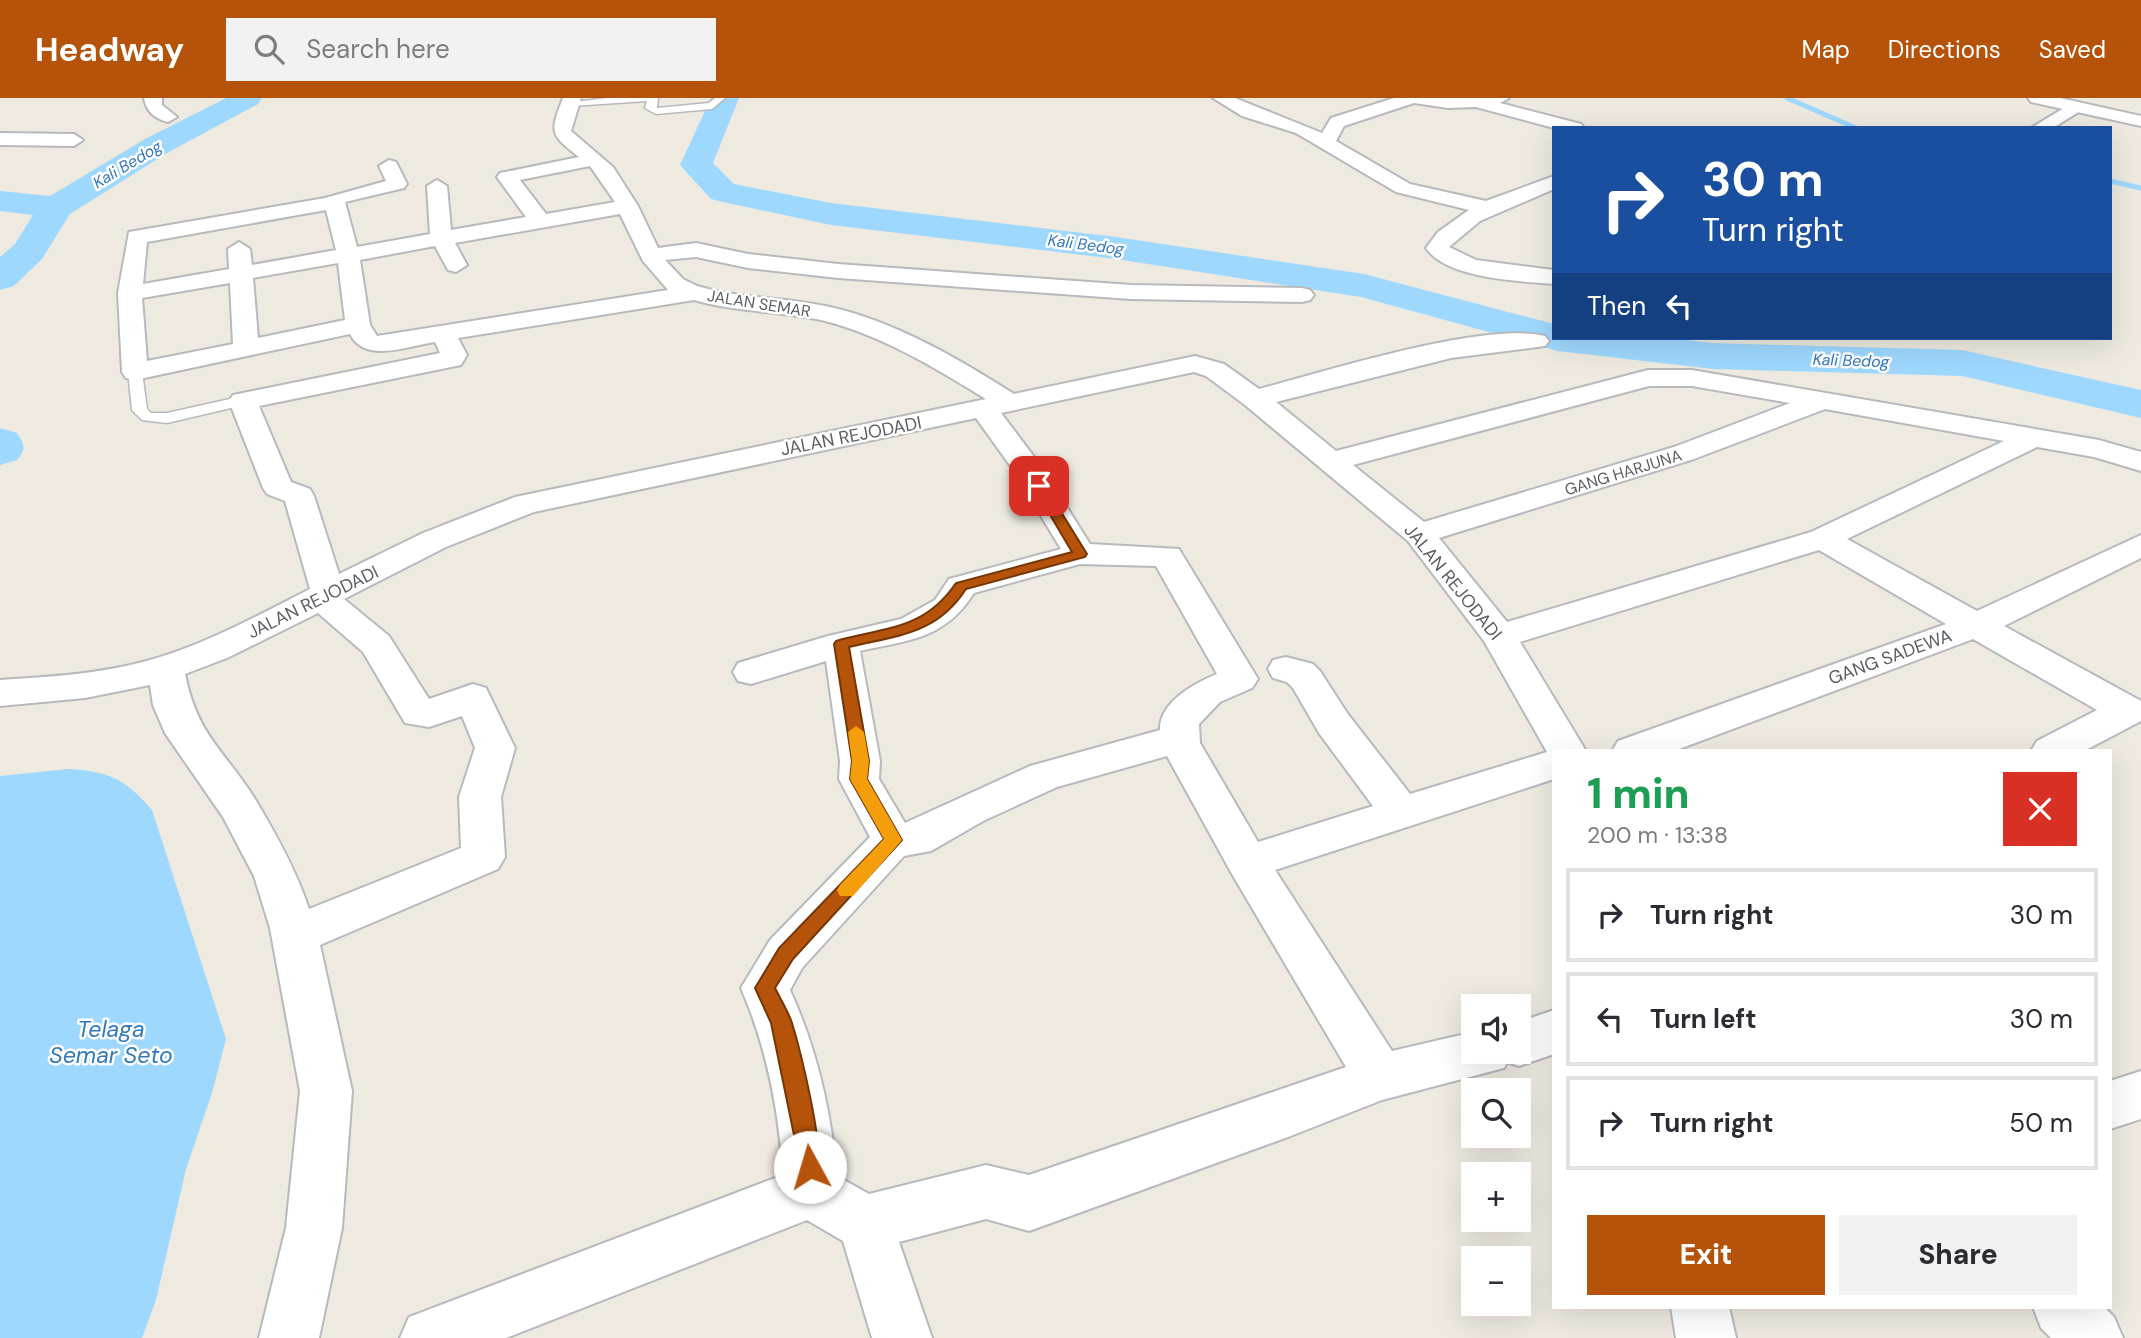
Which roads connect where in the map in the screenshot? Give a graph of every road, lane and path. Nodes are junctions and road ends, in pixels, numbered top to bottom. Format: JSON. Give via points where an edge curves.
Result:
{"nodes":[{"id":1,"x":153,"y":98,"type":"edge"},
{"id":2,"x":720,"y":98,"type":"edge"},
{"id":3,"x":1222,"y":98,"type":"edge"},
{"id":4,"x":1412,"y":98,"type":"edge"},
{"id":5,"x":1417,"y":98,"type":"edge"},
{"id":6,"x":1500,"y":98,"type":"edge"},
{"id":7,"x":2037,"y":98,"type":"edge"},
{"id":8,"x":572,"y":100,"type":"edge"},
{"id":9,"x":1480,"y":103,"type":"junction"},
{"id":10,"x":2074,"y":107,"type":"junction"},
{"id":11,"x":169,"y":117,"type":"dead end"},
{"id":12,"x":2141,"y":121,"type":"edge"},
{"id":13,"x":1567,"y":126,"type":"edge"},
{"id":14,"x":2043,"y":126,"type":"edge"},
{"id":15,"x":0,"y":139,"type":"edge"},
{"id":16,"x":74,"y":140,"type":"dead end"},
{"id":17,"x":1326,"y":143,"type":"junction"},
{"id":18,"x":594,"y":159,"type":"junction"},
{"id":19,"x":389,"y":166,"type":"dead end"},
{"id":20,"x":1552,"y":183,"type":"edge"},
{"id":21,"x":437,"y":186,"type":"dead end"},
{"id":22,"x":232,"y":194,"type":"dead end"},
{"id":23,"x":335,"y":202,"type":"junction"},
{"id":24,"x":628,"y":206,"type":"junction"},
{"id":25,"x":1488,"y":208,"type":"junction"},
{"id":26,"x":236,"y":218,"type":"junction"},
{"id":27,"x":531,"y":223,"type":"junction"},
{"id":28,"x":441,"y":238,"type":"junction"},
{"id":29,"x":536,"y":247,"type":"dead end"},
{"id":30,"x":348,"y":254,"type":"junction"},
{"id":31,"x":652,"y":255,"type":"junction"},
{"id":32,"x":456,"y":265,"type":"dead end"},
{"id":33,"x":240,"y":274,"type":"junction"},
{"id":34,"x":1552,"y":277,"type":"edge"},
{"id":35,"x":130,"y":293,"type":"junction"},
{"id":36,"x":693,"y":293,"type":"junction"},
{"id":37,"x":1302,"y":295,"type":"dead end"},
{"id":38,"x":358,"y":326,"type":"junction"},
{"id":39,"x":443,"y":333,"type":"junction"},
{"id":40,"x":1536,"y":341,"type":"dead end"},
{"id":41,"x":246,"y":348,"type":"junction"},
{"id":42,"x":135,"y":372,"type":"junction"},
{"id":43,"x":1255,"y":399,"type":"junction"},
{"id":44,"x":1824,"y":400,"type":"junction"},
{"id":45,"x":243,"y":401,"type":"junction"},
{"id":46,"x":998,"y":407,"type":"junction"},
{"id":47,"x":2031,"y":439,"type":"junction"},
{"id":48,"x":1334,"y":461,"type":"junction"},
{"id":49,"x":2141,"y":462,"type":"edge"},
{"id":50,"x":1419,"y":534,"type":"junction"},
{"id":51,"x":1822,"y":539,"type":"junction"},
{"id":52,"x":2141,"y":545,"type":"edge"},
{"id":53,"x":1080,"y":554,"type":"junction"},
{"id":54,"x":325,"y":596,"type":"junction"},
{"id":55,"x":1978,"y":625,"type":"junction"},
{"id":56,"x":1499,"y":636,"type":"junction"},
{"id":57,"x":841,"y":644,"type":"junction"},
{"id":58,"x":165,"y":668,"type":"junction"},
{"id":59,"x":1286,"y":669,"type":"dead end"},
{"id":60,"x":751,"y":672,"type":"dead end"},
{"id":61,"x":0,"y":693,"type":"edge"},
{"id":62,"x":2134,"y":708,"type":"edge"},
{"id":63,"x":1180,"y":737,"type":"junction"},
{"id":64,"x":1565,"y":749,"type":"edge"},
{"id":65,"x":1637,"y":749,"type":"edge"},
{"id":66,"x":2055,"y":749,"type":"edge"},
{"id":67,"x":1552,"y":765,"type":"edge"},
{"id":68,"x":1400,"y":811,"type":"junction"},
{"id":69,"x":893,"y":840,"type":"junction"},
{"id":70,"x":1247,"y":862,"type":"junction"},
{"id":71,"x":294,"y":935,"type":"junction"},
{"id":72,"x":1552,"y":1033,"type":"edge"},
{"id":73,"x":1531,"y":1040,"type":"edge"},
{"id":74,"x":1461,"y":1058,"type":"edge"},
{"id":75,"x":1380,"y":1077,"type":"junction"},
{"id":76,"x":2141,"y":1095,"type":"edge"},
{"id":77,"x":2112,"y":1104,"type":"edge"},
{"id":78,"x":811,"y":1191,"type":"junction"},
{"id":79,"x":865,"y":1223,"type":"junction"},
{"id":80,"x":1700,"y":1309,"type":"edge"},
{"id":81,"x":2064,"y":1309,"type":"edge"},
{"id":82,"x":289,"y":1338,"type":"edge"},
{"id":83,"x":430,"y":1338,"type":"edge"},
{"id":84,"x":902,"y":1338,"type":"edge"},
{"id":85,"x":1706,"y":1338,"type":"edge"},
{"id":86,"x":2093,"y":1338,"type":"edge"}],
"edges":[{"from":1,"to":11,"type":"street","via":[[154,107]]},
{"from":2,"to":8,"type":"lane","via":[[705,107],[656,111],[650,108],[653,98]]},
{"from":3,"to":17,"type":"street","via":[[1248,112],[1294,125]]},
{"from":4,"to":17,"type":"street","via":[[1337,121]]},
{"from":5,"to":9,"type":"street"},
{"from":6,"to":9,"type":"street"},
{"from":7,"to":10,"type":"street"},
{"from":8,"to":18,"type":"street","name":"JALAN SEMAR","via":[[560,129]]},
{"from":9,"to":13,"type":"street"},
{"from":10,"to":12,"type":"street"},
{"from":10,"to":14,"type":"street"},
{"from":15,"to":16,"type":"street"},
{"from":17,"to":25,"type":"street","via":[[1403,188]]},
{"from":18,"to":24,"type":"street","name":"JALAN SEMAR"},
{"from":18,"to":27,"type":"street","via":[[507,177]]},
{"from":19,"to":23,"type":"street","via":[[397,184],[336,196]]},
{"from":20,"to":25,"type":"street","via":[[1521,191]]},
{"from":21,"to":28,"type":"street"},
{"from":22,"to":26,"type":"street"},
{"from":23,"to":26,"type":"street"},
{"from":23,"to":30,"type":"street"},
{"from":24,"to":27,"type":"street"},
{"from":24,"to":31,"type":"street","name":"JALAN SEMAR"},
{"from":25,"to":34,"type":"street","via":[[1440,243],[1439,253],[1474,266]]},
{"from":26,"to":33,"type":"street"},
{"from":26,"to":35,"type":"street","via":[[137,237]]},
{"from":27,"to":28,"type":"street"},
{"from":27,"to":29,"type":"street"},
{"from":28,"to":30,"type":"street"},
{"from":28,"to":32,"type":"street"},
{"from":30,"to":33,"type":"street"},
{"from":30,"to":38,"type":"street"},
{"from":31,"to":36,"type":"street","name":"JALAN SEMAR","via":[[674,283]]},
{"from":31,"to":37,"type":"street","via":[[696,250],[838,271],[1131,292]]},
{"from":33,"to":35,"type":"street"},
{"from":33,"to":41,"type":"street"},
{"from":35,"to":42,"type":"street"},
{"from":36,"to":39,"type":"street"},
{"from":36,"to":46,"type":"street","name":"JALAN SEMAR","via":[[808,310],[851,322],[961,373]]},
{"from":38,"to":39,"type":"street","via":[[373,344]]},
{"from":38,"to":41,"type":"street"},
{"from":39,"to":45,"type":"street","via":[[452,359]]},
{"from":40,"to":43,"type":"street","via":[[1477,344]]},
{"from":41,"to":42,"type":"street"},
{"from":42,"to":45,"type":"lane","via":[[140,410],[147,417],[167,418]]},
{"from":43,"to":46,"type":"street","name":"JALAN REJODADI","via":[[1215,370],[1195,364]]},
{"from":43,"to":48,"type":"street","name":"JALAN REJODADI"},
{"from":44,"to":47,"type":"street"},
{"from":44,"to":48,"type":"street","via":[[1692,378],[1648,378]]},
{"from":44,"to":50,"type":"street","name":"GANG HARJUNA","via":[[1684,453]]},
{"from":45,"to":54,"type":"street","via":[[278,488],[299,496]]},
{"from":46,"to":53,"type":"street","via":[[1026,466]]},
{"from":46,"to":54,"type":"street","name":"JALAN REJODADI","via":[[526,504],[474,522]]},
{"from":47,"to":49,"type":"street","via":[[2099,449]]},
{"from":47,"to":51,"type":"street"},
{"from":48,"to":50,"type":"street","name":"JALAN REJODADI"},
{"from":50,"to":56,"type":"street","name":"JALAN REJODADI"},
{"from":51,"to":55,"type":"street"},
{"from":51,"to":56,"type":"street"},
{"from":52,"to":55,"type":"street","name":"GANG SADEWA"},
{"from":53,"to":57,"type":"street","via":[[961,586],[947,608],[912,628]]},
{"from":53,"to":63,"type":"street","via":[[1167,556],[1239,679],[1207,693],[1191,707],[1179,720]]},
{"from":54,"to":58,"type":"street","name":"JALAN REJODADI"},
{"from":54,"to":71,"type":"street","via":[[376,644],[419,714],[472,697],[495,748],[480,797],[483,857]]},
{"from":55,"to":62,"type":"street"},
{"from":55,"to":65,"type":"street","name":"GANG SADEWA"},
{"from":56,"to":64,"type":"street","name":"JALAN REJODADI"},
{"from":57,"to":60,"type":"street"},
{"from":57,"to":69,"type":"street","via":[[859,779]]},
{"from":58,"to":61,"type":"street","name":"JALAN REJODADI","via":[[96,682]]},
{"from":58,"to":71,"type":"street","via":[[172,705],[185,733],[219,777],[258,842],[276,876]]},
{"from":59,"to":68,"type":"street","via":[[1307,680],[1333,723]]},
{"from":62,"to":66,"type":"street"},
{"from":63,"to":69,"type":"street","via":[[1044,776],[916,839]]},
{"from":63,"to":70,"type":"street"},
{"from":67,"to":68,"type":"street"},
{"from":68,"to":70,"type":"street"},
{"from":69,"to":78,"type":"street","via":[[786,954],[765,988],[782,1022],[808,1143]]},
{"from":70,"to":75,"type":"street"},
{"from":71,"to":82,"type":"street","via":[[326,1091],[314,1228]]},
{"from":72,"to":73,"type":"street"},
{"from":74,"to":75,"type":"street"},
{"from":75,"to":79,"type":"street","via":[[1029,1203],[986,1192]]},
{"from":76,"to":77,"type":"street"},
{"from":78,"to":79,"type":"street"},
{"from":78,"to":83,"type":"street"},
{"from":79,"to":84,"type":"street"},
{"from":80,"to":85,"type":"street"},
{"from":81,"to":86,"type":"street"}]}
